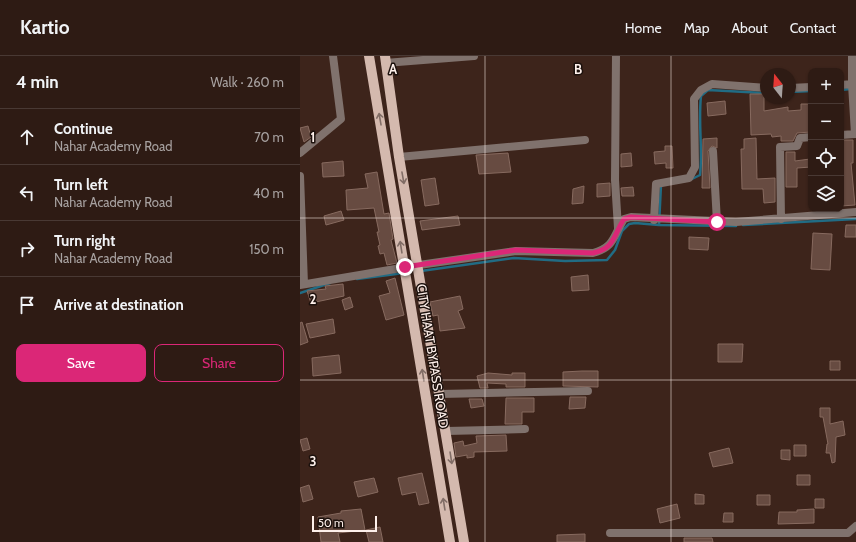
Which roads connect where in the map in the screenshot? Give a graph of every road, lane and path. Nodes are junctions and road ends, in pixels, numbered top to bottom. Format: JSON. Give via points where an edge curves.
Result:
{"nodes":[{"id":1,"x":333,"y":56,"type":"edge"},
{"id":2,"x":369,"y":56,"type":"edge"},
{"id":3,"x":474,"y":56,"type":"edge"},
{"id":4,"x":616,"y":56,"type":"edge"},
{"id":5,"x":852,"y":56,"type":"edge"},
{"id":6,"x":385,"y":59,"type":"edge"},
{"id":7,"x":852,"y":84,"type":"junction"},
{"id":8,"x":844,"y":85,"type":"edge"},
{"id":9,"x":808,"y":87,"type":"edge"},
{"id":10,"x":760,"y":88,"type":"edge"},
{"id":11,"x":796,"y":88,"type":"edge"},
{"id":12,"x":844,"y":134,"type":"edge"},
{"id":13,"x":808,"y":137,"type":"edge"},
{"id":14,"x":585,"y":140,"type":"dead end"},
{"id":15,"x":713,"y":151,"type":"dead end"},
{"id":16,"x":300,"y":153,"type":"edge"},
{"id":17,"x":399,"y":157,"type":"junction"},
{"id":18,"x":300,"y":176,"type":"edge"},
{"id":19,"x":819,"y":212,"type":"edge"},
{"id":20,"x":844,"y":212,"type":"edge"},
{"id":21,"x":856,"y":212,"type":"edge"},
{"id":22,"x":781,"y":219,"type":"junction"},
{"id":23,"x":654,"y":220,"type":"junction"},
{"id":24,"x":717,"y":222,"type":"junction"},
{"id":25,"x":618,"y":228,"type":"junction"},
{"id":26,"x":419,"y":264,"type":"junction"},
{"id":27,"x":405,"y":267,"type":"junction"},
{"id":28,"x":302,"y":285,"type":"edge"},
{"id":29,"x":588,"y":391,"type":"dead end"},
{"id":30,"x":440,"y":394,"type":"junction"},
{"id":31,"x":525,"y":430,"type":"dead end"},
{"id":32,"x":446,"y":431,"type":"junction"},
{"id":33,"x":856,"y":526,"type":"edge"},
{"id":34,"x":610,"y":533,"type":"dead end"},
{"id":35,"x":450,"y":542,"type":"edge"},
{"id":36,"x":464,"y":542,"type":"edge"}],
"edges":[{"from":1,"to":16,"type":"street","via":[[341,119]]},
{"from":27,"to":2,"type":"main road","name":"CITY HAAT BYPASS ROAD","one_way":true},
{"from":3,"to":6,"type":"street"},
{"from":4,"to":25,"type":"street","via":[[614,180]]},
{"from":5,"to":7,"type":"street"},
{"from":6,"to":17,"type":"main road","name":"CITY HAAT BYPASS ROAD"},
{"from":7,"to":8,"type":"street"},
{"from":7,"to":12,"type":"street","via":[[854,134]]},
{"from":9,"to":11,"type":"street"},
{"from":10,"to":23,"type":"street","via":[[712,84],[701,90],[694,98],[695,167],[689,178],[656,184]]},
{"from":13,"to":22,"type":"street","via":[[800,138],[797,146],[780,147]]},
{"from":14,"to":17,"type":"street"},
{"from":15,"to":24,"type":"street"},
{"from":17,"to":26,"type":"main road","name":"CITY HAAT BYPASS ROAD","one_way":true},
{"from":18,"to":28,"type":"street"},
{"from":19,"to":22,"type":"street"},
{"from":20,"to":21,"type":"street"},
{"from":22,"to":24,"type":"street"},
{"from":23,"to":24,"type":"street"},
{"from":23,"to":25,"type":"street","via":[[631,217],[624,219]]},
{"from":25,"to":26,"type":"street","via":[[612,243],[605,250],[593,254],[516,250]]},
{"from":26,"to":27,"type":"street"},
{"from":26,"to":30,"type":"main road","name":"CITY HAAT BYPASS ROAD"},
{"from":27,"to":28,"type":"street"},
{"from":35,"to":27,"type":"main road","name":"CITY HAAT BYPASS ROAD","one_way":true},
{"from":29,"to":30,"type":"street"},
{"from":30,"to":32,"type":"main road","name":"CITY HAAT BYPASS ROAD"},
{"from":31,"to":32,"type":"street"},
{"from":32,"to":36,"type":"main road","name":"CITY HAAT BYPASS ROAD","one_way":true},
{"from":33,"to":34,"type":"street","via":[[848,533]]}]}
